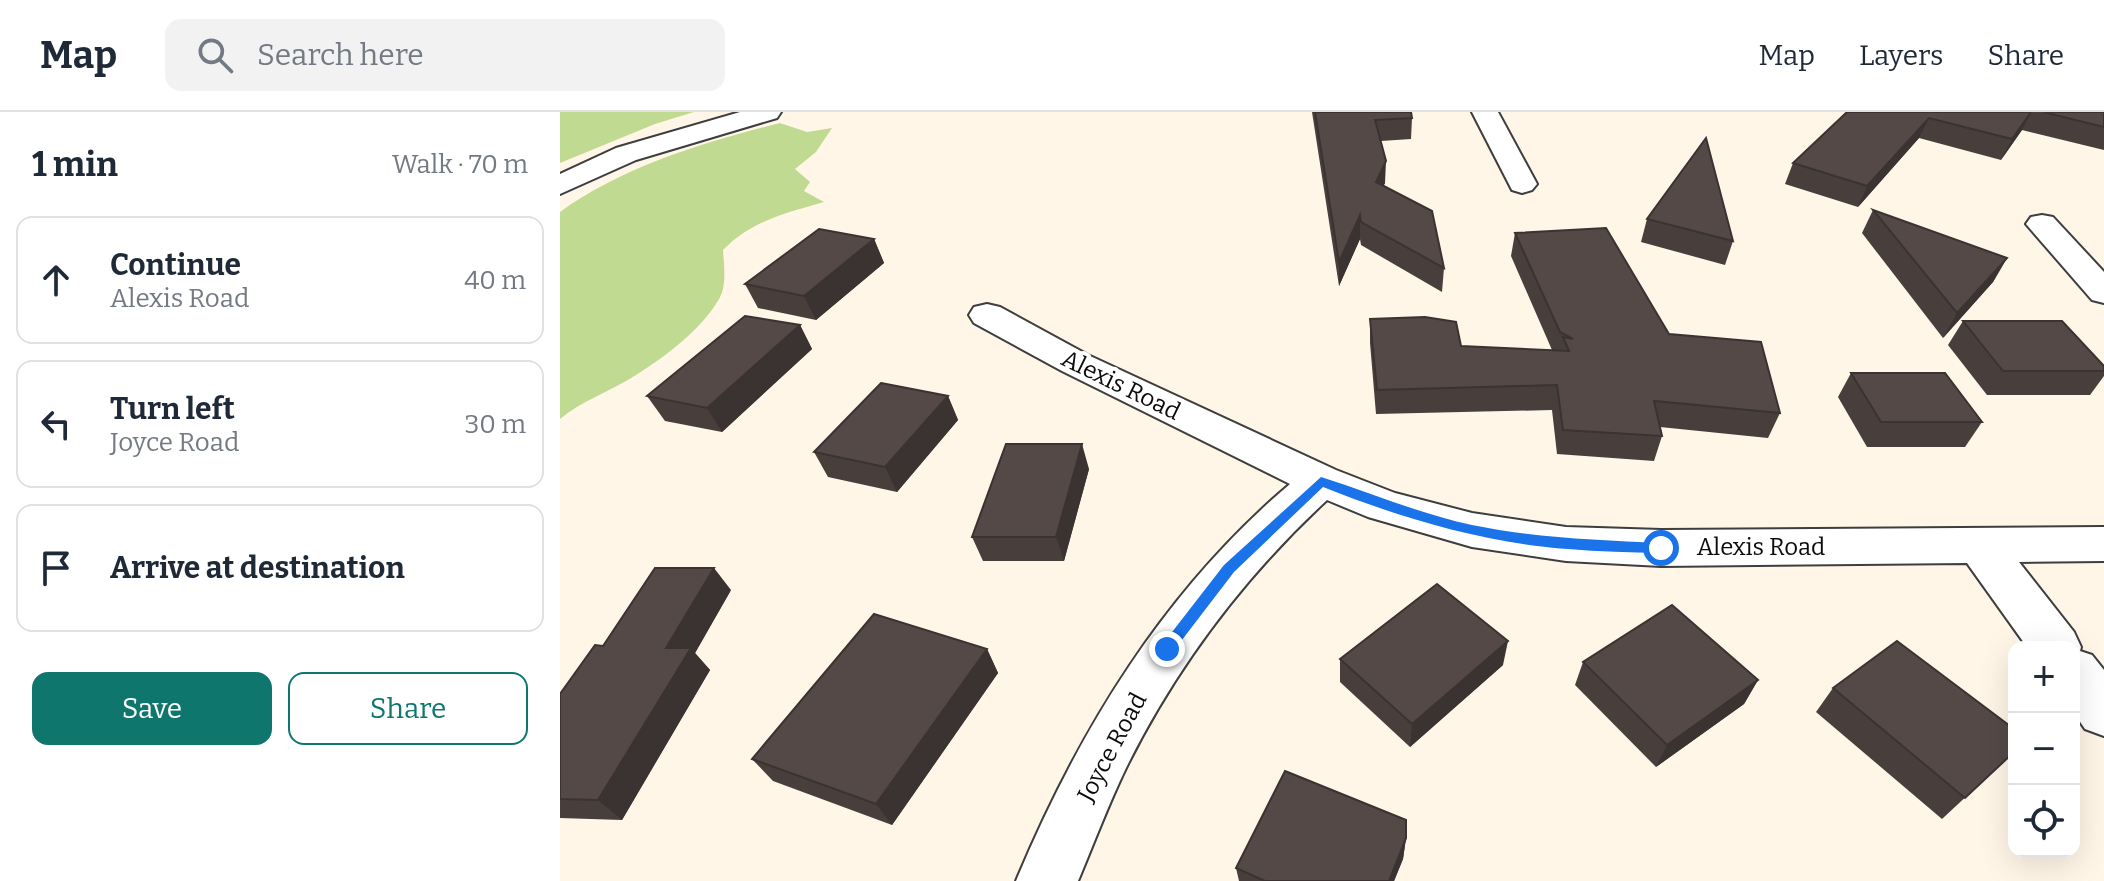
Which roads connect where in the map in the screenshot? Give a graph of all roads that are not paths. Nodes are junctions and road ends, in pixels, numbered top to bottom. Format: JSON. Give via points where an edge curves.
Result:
{"nodes":[{"id":1,"x":768,"y":112,"type":"edge"},
{"id":2,"x":1485,"y":112,"type":"edge"},
{"id":3,"x":1522,"y":184,"type":"dead end"},
{"id":4,"x":560,"y":185,"type":"edge"},
{"id":5,"x":2042,"y":224,"type":"dead end"},
{"id":6,"x":2104,"y":293,"type":"edge"},
{"id":7,"x":987,"y":315,"type":"dead end"},
{"id":8,"x":1321,"y":481,"type":"junction"},
{"id":9,"x":2104,"y":544,"type":"edge"},
{"id":10,"x":1980,"y":546,"type":"junction"},
{"id":11,"x":2051,"y":641,"type":"edge"},
{"id":12,"x":2080,"y":679,"type":"edge"},
{"id":13,"x":2104,"y":712,"type":"edge"},
{"id":14,"x":1047,"y":881,"type":"edge"}],
"edges":[{"from":1,"to":4,"type":"street","via":[[626,154]]},
{"from":2,"to":3,"type":"street"},
{"from":5,"to":6,"type":"street"},
{"from":7,"to":8,"type":"street","name":"Alexis Road"},
{"from":8,"to":10,"type":"street","name":"Alexis Road","via":[[1384,506],[1472,530],[1566,544]]},
{"from":8,"to":14,"type":"street","name":"Joyce Road","via":[[1229,568],[1167,649],[1107,749]]},
{"from":9,"to":10,"type":"street","name":"Alexis Road"},
{"from":10,"to":11,"type":"street"},
{"from":12,"to":13,"type":"street"}]}
